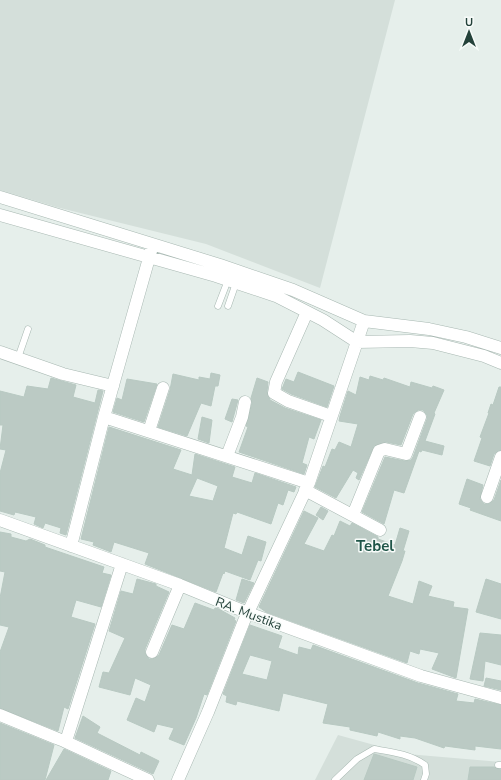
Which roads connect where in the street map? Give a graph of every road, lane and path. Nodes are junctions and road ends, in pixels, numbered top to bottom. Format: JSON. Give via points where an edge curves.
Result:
{"nodes":[{"id":1,"x":0,"y":197,"type":"edge"},
{"id":2,"x":0,"y":215,"type":"edge"},
{"id":3,"x":151,"y":250,"type":"junction"},
{"id":4,"x":232,"y":281,"type":"junction"},
{"id":5,"x":218,"y":306,"type":"dead end"},
{"id":6,"x":228,"y":306,"type":"dead end"},
{"id":7,"x":307,"y":312,"type":"junction"},
{"id":8,"x":28,"y":330,"type":"dead end"},
{"id":9,"x":361,"y":332,"type":"junction"},
{"id":10,"x":501,"y":348,"type":"edge"},
{"id":11,"x":0,"y":352,"type":"edge"},
{"id":12,"x":18,"y":358,"type":"junction"},
{"id":13,"x":501,"y":363,"type":"edge"},
{"id":14,"x":113,"y":386,"type":"junction"},
{"id":15,"x":163,"y":388,"type":"dead end"},
{"id":16,"x":245,"y":402,"type":"dead end"},
{"id":17,"x":331,"y":416,"type":"junction"},
{"id":18,"x":104,"y":417,"type":"junction"},
{"id":19,"x":420,"y":417,"type":"dead end"},
{"id":20,"x":149,"y":431,"type":"junction"},
{"id":21,"x":227,"y":456,"type":"junction"},
{"id":22,"x":501,"y":457,"type":"edge"},
{"id":23,"x":307,"y":486,"type":"junction"},
{"id":24,"x":487,"y":497,"type":"dead end"},
{"id":25,"x":353,"y":515,"type":"junction"},
{"id":26,"x":0,"y":520,"type":"edge"},
{"id":27,"x":380,"y":530,"type":"dead end"},
{"id":28,"x":71,"y":546,"type":"junction"},
{"id":29,"x":122,"y":564,"type":"junction"},
{"id":30,"x":180,"y":585,"type":"junction"},
{"id":31,"x":248,"y":613,"type":"junction"},
{"id":32,"x":152,"y":652,"type":"dead end"},
{"id":33,"x":501,"y":698,"type":"edge"},
{"id":34,"x":0,"y":715,"type":"edge"},
{"id":35,"x":64,"y":741,"type":"junction"},
{"id":36,"x":148,"y":780,"type":"edge"},
{"id":37,"x":178,"y":780,"type":"edge"},
{"id":38,"x":335,"y":780,"type":"edge"},
{"id":39,"x":424,"y":780,"type":"edge"}],
"edges":[{"from":1,"to":3,"type":"street"},
{"from":2,"to":3,"type":"street"},
{"from":3,"to":4,"type":"street"},
{"from":3,"to":9,"type":"street","via":[[293,290]]},
{"from":3,"to":14,"type":"street"},
{"from":4,"to":5,"type":"lane"},
{"from":4,"to":6,"type":"lane"},
{"from":4,"to":7,"type":"street","via":[[276,296]]},
{"from":7,"to":9,"type":"street"},
{"from":7,"to":17,"type":"street","via":[[276,382],[274,393],[288,401]]},
{"from":8,"to":12,"type":"lane"},
{"from":9,"to":10,"type":"street","via":[[437,331]]},
{"from":9,"to":13,"type":"street","via":[[410,342],[433,343]]},
{"from":9,"to":17,"type":"street"},
{"from":11,"to":12,"type":"street"},
{"from":12,"to":14,"type":"street","via":[[63,374]]},
{"from":14,"to":18,"type":"street"},
{"from":15,"to":20,"type":"street"},
{"from":16,"to":21,"type":"street"},
{"from":17,"to":23,"type":"street"},
{"from":18,"to":20,"type":"street"},
{"from":18,"to":28,"type":"street"},
{"from":19,"to":25,"type":"street","via":[[406,454],[384,449],[379,451]]},
{"from":20,"to":21,"type":"street"},
{"from":21,"to":23,"type":"street"},
{"from":22,"to":24,"type":"street"},
{"from":23,"to":25,"type":"street"},
{"from":23,"to":31,"type":"street"},
{"from":25,"to":27,"type":"street"},
{"from":26,"to":28,"type":"street","name":"RA. Mustika"},
{"from":28,"to":29,"type":"street","name":"RA. Mustika"},
{"from":29,"to":30,"type":"street","name":"RA. Mustika"},
{"from":29,"to":35,"type":"street"},
{"from":30,"to":31,"type":"street","name":"RA. Mustika"},
{"from":30,"to":32,"type":"street"},
{"from":31,"to":33,"type":"street","name":"RA. Mustika","via":[[421,676]]},
{"from":31,"to":37,"type":"street"},
{"from":34,"to":35,"type":"street"},
{"from":35,"to":36,"type":"street"},
{"from":38,"to":39,"type":"lane","via":[[357,759],[374,749],[404,754],[419,760],[425,765]]}]}
